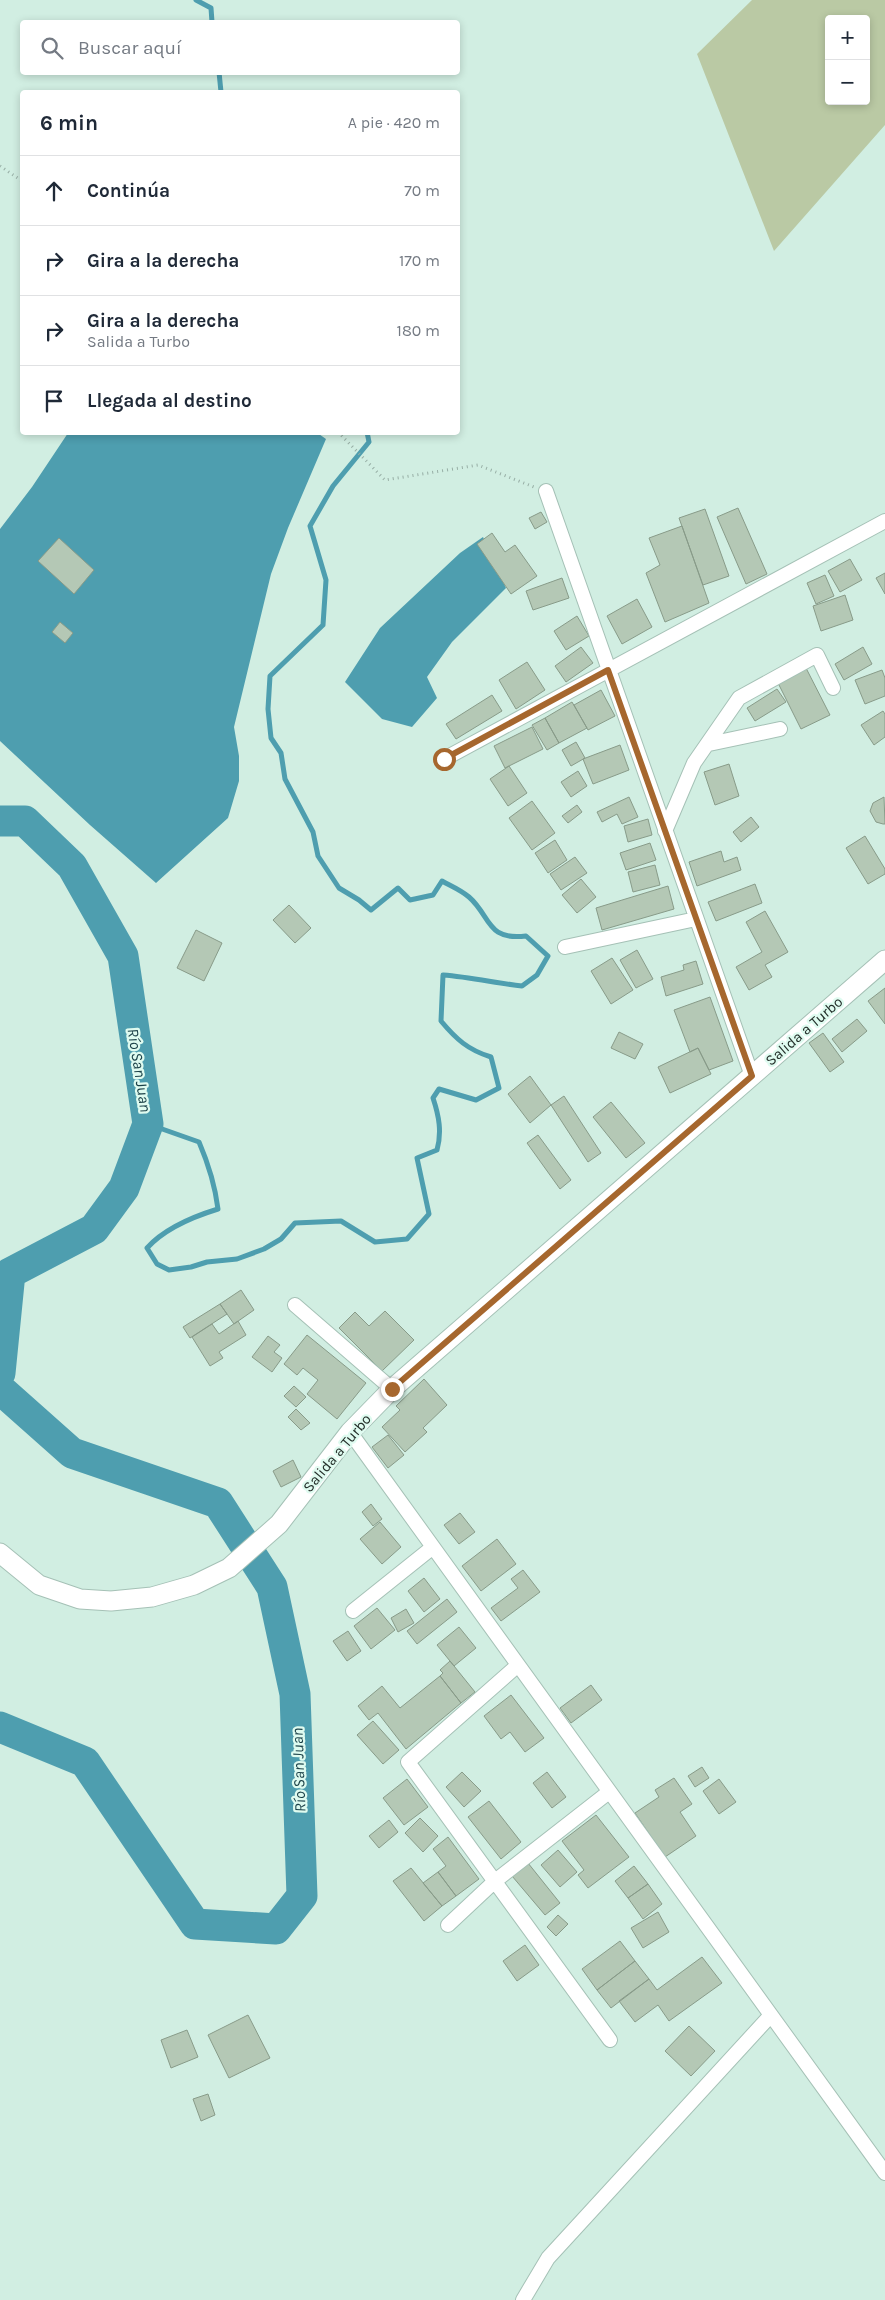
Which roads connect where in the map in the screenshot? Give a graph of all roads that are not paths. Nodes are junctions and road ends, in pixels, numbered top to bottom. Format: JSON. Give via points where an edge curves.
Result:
{"nodes":[{"id":1,"x":546,"y":492,"type":"road end"},
{"id":2,"x":885,"y":521,"type":"edge"},
{"id":3,"x":608,"y":670,"type":"junction"},
{"id":4,"x":832,"y":688,"type":"dead end"},
{"id":5,"x":780,"y":729,"type":"dead end"},
{"id":6,"x":709,"y":744,"type":"junction"},
{"id":7,"x":444,"y":759,"type":"dead end"},
{"id":8,"x":665,"y":831,"type":"junction"},
{"id":9,"x":696,"y":920,"type":"junction"},
{"id":10,"x":566,"y":947,"type":"dead end"},
{"id":11,"x":885,"y":960,"type":"edge"},
{"id":12,"x":752,"y":1076,"type":"junction"},
{"id":13,"x":295,"y":1305,"type":"dead end"},
{"id":14,"x":392,"y":1389,"type":"junction"},
{"id":15,"x":350,"y":1432,"type":"junction"},
{"id":16,"x":433,"y":1546,"type":"junction"},
{"id":17,"x":0,"y":1552,"type":"edge"},
{"id":18,"x":352,"y":1611,"type":"dead end"},
{"id":19,"x":518,"y":1665,"type":"junction"},
{"id":20,"x":609,"y":1792,"type":"junction"},
{"id":21,"x":495,"y":1881,"type":"junction"},
{"id":22,"x":448,"y":1924,"type":"dead end"},
{"id":23,"x":771,"y":2015,"type":"junction"},
{"id":24,"x":610,"y":2040,"type":"dead end"},
{"id":25,"x":885,"y":2173,"type":"edge"},
{"id":26,"x":522,"y":2300,"type":"edge"}],
"edges":[{"from":1,"to":3,"type":"street"},
{"from":2,"to":3,"type":"street"},
{"from":3,"to":7,"type":"street"},
{"from":3,"to":8,"type":"street"},
{"from":4,"to":6,"type":"street","via":[[817,655],[739,698]]},
{"from":5,"to":6,"type":"street"},
{"from":6,"to":8,"type":"street","via":[[694,763]]},
{"from":8,"to":9,"type":"street"},
{"from":9,"to":10,"type":"street"},
{"from":9,"to":12,"type":"street"},
{"from":11,"to":12,"type":"main road","name":"Salida a Turbo"},
{"from":12,"to":14,"type":"main road","name":"Salida a Turbo"},
{"from":13,"to":14,"type":"street"},
{"from":14,"to":15,"type":"main road","name":"Salida a Turbo"},
{"from":15,"to":16,"type":"street"},
{"from":15,"to":17,"type":"main road","name":"Salida a Turbo","via":[[279,1524],[229,1568],[194,1585],[152,1597],[111,1601],[80,1599],[39,1585]]},
{"from":16,"to":18,"type":"street"},
{"from":16,"to":19,"type":"street"},
{"from":19,"to":20,"type":"street"},
{"from":19,"to":21,"type":"street","via":[[408,1762]]},
{"from":20,"to":21,"type":"street"},
{"from":20,"to":23,"type":"street"},
{"from":21,"to":22,"type":"street"},
{"from":21,"to":24,"type":"street"},
{"from":23,"to":25,"type":"street"},
{"from":23,"to":26,"type":"street","via":[[548,2258]]}]}
